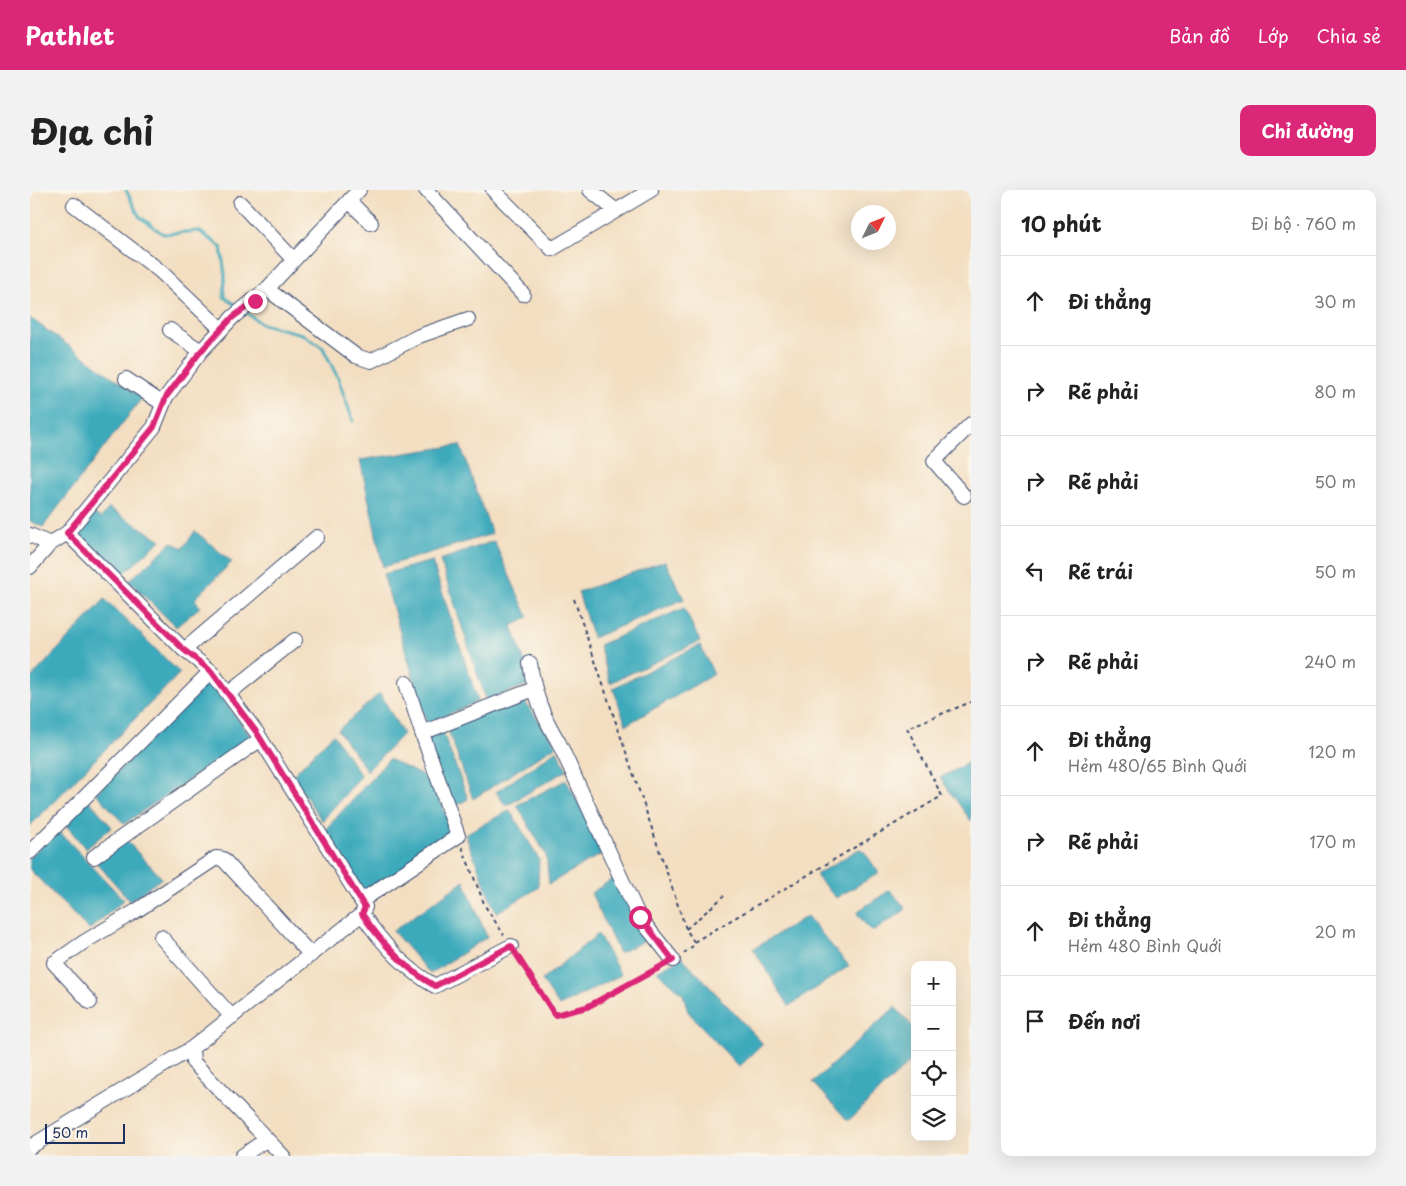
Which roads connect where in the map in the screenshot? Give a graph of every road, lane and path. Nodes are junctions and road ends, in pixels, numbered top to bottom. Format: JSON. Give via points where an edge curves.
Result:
{"nodes":[{"id":1,"x":426,"y":190,"type":"edge"},
{"id":2,"x":494,"y":190,"type":"edge"},
{"id":3,"x":590,"y":190,"type":"edge"},
{"id":4,"x":651,"y":190,"type":"edge"},
{"id":5,"x":355,"y":193,"type":"edge"},
{"id":6,"x":240,"y":203,"type":"dead end"},
{"id":7,"x":74,"y":205,"type":"dead end"},
{"id":8,"x":615,"y":210,"type":"junction"},
{"id":9,"x":371,"y":223,"type":"dead end"},
{"id":10,"x":293,"y":259,"type":"junction"},
{"id":11,"x":267,"y":289,"type":"junction"},
{"id":12,"x":523,"y":294,"type":"dead end"},
{"id":13,"x":468,"y":319,"type":"dead end"},
{"id":14,"x":221,"y":329,"type":"junction"},
{"id":15,"x":170,"y":330,"type":"dead end"},
{"id":16,"x":201,"y":351,"type":"junction"},
{"id":17,"x":126,"y":379,"type":"dead end"},
{"id":18,"x":164,"y":404,"type":"junction"},
{"id":19,"x":971,"y":424,"type":"edge"},
{"id":20,"x":964,"y":496,"type":"dead end"},
{"id":21,"x":67,"y":533,"type":"junction"},
{"id":22,"x":30,"y":535,"type":"edge"},
{"id":23,"x":317,"y":537,"type":"dead end"},
{"id":24,"x":50,"y":544,"type":"junction"},
{"id":25,"x":30,"y":567,"type":"edge"},
{"id":26,"x":574,"y":600,"type":"dead end"},
{"id":27,"x":295,"y":640,"type":"dead end"},
{"id":28,"x":184,"y":650,"type":"junction"},
{"id":29,"x":530,"y":663,"type":"dead end"},
{"id":30,"x":211,"y":671,"type":"junction"},
{"id":31,"x":406,"y":683,"type":"dead end"},
{"id":32,"x":534,"y":689,"type":"junction"},
{"id":33,"x":228,"y":694,"type":"junction"},
{"id":34,"x":971,"y":702,"type":"edge"},
{"id":35,"x":422,"y":733,"type":"junction"},
{"id":36,"x":261,"y":739,"type":"junction"},
{"id":37,"x":458,"y":836,"type":"junction"},
{"id":38,"x":30,"y":852,"type":"edge"},
{"id":39,"x":94,"y":857,"type":"dead end"},
{"id":40,"x":724,"y":896,"type":"dead end"},
{"id":41,"x":362,"y":908,"type":"junction"},
{"id":42,"x":686,"y":929,"type":"junction"},
{"id":43,"x":161,"y":937,"type":"dead end"},
{"id":44,"x":694,"y":942,"type":"junction"},
{"id":45,"x":511,"y":946,"type":"junction"},
{"id":46,"x":311,"y":954,"type":"junction"},
{"id":47,"x":673,"y":960,"type":"junction"},
{"id":48,"x":90,"y":1002,"type":"dead end"},
{"id":49,"x":232,"y":1017,"type":"junction"},
{"id":50,"x":192,"y":1048,"type":"junction"},
{"id":51,"x":267,"y":1139,"type":"junction"},
{"id":52,"x":30,"y":1147,"type":"edge"},
{"id":53,"x":242,"y":1156,"type":"edge"},
{"id":54,"x":283,"y":1156,"type":"edge"}],
"edges":[{"from":1,"to":12,"type":"street"},
{"from":2,"to":8,"type":"street","via":[[552,249]]},
{"from":3,"to":8,"type":"street"},
{"from":4,"to":8,"type":"street"},
{"from":5,"to":9,"type":"street"},
{"from":5,"to":10,"type":"street"},
{"from":6,"to":10,"type":"street"},
{"from":7,"to":14,"type":"street","via":[[160,271]]},
{"from":10,"to":11,"type":"street"},
{"from":11,"to":13,"type":"street","via":[[356,356],[371,361],[419,336]]},
{"from":11,"to":14,"type":"street"},
{"from":14,"to":16,"type":"street"},
{"from":15,"to":16,"type":"street"},
{"from":16,"to":18,"type":"street"},
{"from":17,"to":18,"type":"street"},
{"from":18,"to":21,"type":"street","via":[[154,427]]},
{"from":19,"to":20,"type":"street","via":[[934,460]]},
{"from":21,"to":24,"type":"street"},
{"from":21,"to":28,"type":"street"},
{"from":22,"to":24,"type":"street"},
{"from":23,"to":28,"type":"street"},
{"from":24,"to":25,"type":"street"},
{"from":26,"to":42,"type":"path"},
{"from":27,"to":33,"type":"street"},
{"from":28,"to":30,"type":"street"},
{"from":29,"to":32,"type":"street"},
{"from":30,"to":33,"type":"street"},
{"from":30,"to":38,"type":"street"},
{"from":31,"to":35,"type":"street"},
{"from":32,"to":35,"type":"street"},
{"from":32,"to":47,"type":"street","via":[[543,716],[559,743],[640,917]]},
{"from":33,"to":36,"type":"street"},
{"from":34,"to":44,"type":"path","via":[[907,728],[942,796]]},
{"from":35,"to":37,"type":"street"},
{"from":36,"to":39,"type":"street"},
{"from":36,"to":41,"type":"street"},
{"from":37,"to":41,"type":"street"},
{"from":37,"to":45,"type":"path","via":[[485,906]]},
{"from":40,"to":42,"type":"path"},
{"from":41,"to":45,"type":"street","via":[[380,940],[420,978],[435,986]]},
{"from":41,"to":46,"type":"street"},
{"from":42,"to":44,"type":"path"},
{"from":43,"to":49,"type":"street"},
{"from":44,"to":47,"type":"path"},
{"from":45,"to":47,"type":"path","via":[[555,1015],[587,1007]]},
{"from":46,"to":48,"type":"street","via":[[223,859],[216,858],[54,963]]},
{"from":46,"to":49,"type":"street"},
{"from":49,"to":50,"type":"street"},
{"from":50,"to":51,"type":"street","via":[[193,1062]]},
{"from":50,"to":52,"type":"street"},
{"from":51,"to":53,"type":"street"},
{"from":51,"to":54,"type":"street"}]}
